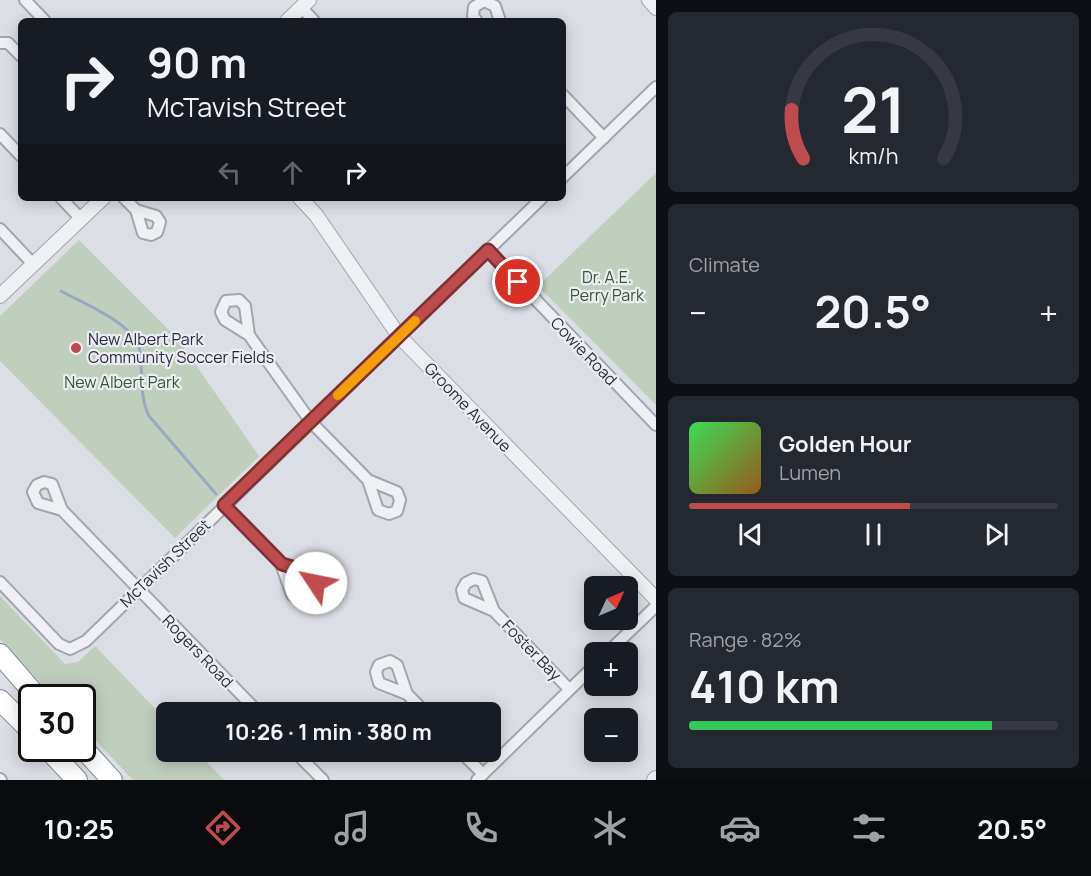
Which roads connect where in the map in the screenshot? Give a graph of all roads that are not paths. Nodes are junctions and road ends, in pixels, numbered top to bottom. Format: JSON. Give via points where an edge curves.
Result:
{"nodes":[{"id":1,"x":25,"y":0,"type":"edge"},
{"id":2,"x":649,"y":0,"type":"edge"},
{"id":3,"x":305,"y":4,"type":"edge"},
{"id":4,"x":656,"y":8,"type":"edge"},
{"id":5,"x":42,"y":18,"type":"edge"},
{"id":6,"x":290,"y":18,"type":"edge"},
{"id":7,"x":312,"y":18,"type":"edge"},
{"id":8,"x":475,"y":18,"type":"edge"},
{"id":9,"x":499,"y":18,"type":"edge"},
{"id":10,"x":0,"y":43,"type":"edge"},
{"id":11,"x":18,"y":53,"type":"edge"},
{"id":12,"x":656,"y":87,"type":"edge"},
{"id":13,"x":566,"y":98,"type":"edge"},
{"id":14,"x":0,"y":134,"type":"edge"},
{"id":15,"x":604,"y":138,"type":"junction"},
{"id":16,"x":18,"y":148,"type":"edge"},
{"id":17,"x":566,"y":174,"type":"edge"},
{"id":18,"x":64,"y":201,"type":"edge"},
{"id":19,"x":100,"y":201,"type":"edge"},
{"id":20,"x":127,"y":201,"type":"edge"},
{"id":21,"x":303,"y":201,"type":"edge"},
{"id":22,"x":539,"y":201,"type":"edge"},
{"id":23,"x":136,"y":210,"type":"dead end"},
{"id":24,"x":81,"y":219,"type":"junction"},
{"id":25,"x":0,"y":229,"type":"edge"},
{"id":26,"x":488,"y":250,"type":"junction"},
{"id":27,"x":33,"y":264,"type":"junction"},
{"id":28,"x":0,"y":296,"type":"edge"},
{"id":29,"x":249,"y":335,"type":"dead end"},
{"id":30,"x":399,"y":336,"type":"junction"},
{"id":31,"x":311,"y":422,"type":"junction"},
{"id":32,"x":656,"y":425,"type":"edge"},
{"id":33,"x":368,"y":480,"type":"dead end"},
{"id":34,"x":224,"y":505,"type":"junction"},
{"id":35,"x":62,"y":510,"type":"dead end"},
{"id":36,"x":282,"y":564,"type":"dead end"},
{"id":37,"x":0,"y":582,"type":"edge"},
{"id":38,"x":138,"y":589,"type":"junction"},
{"id":39,"x":656,"y":599,"type":"edge"},
{"id":40,"x":656,"y":606,"type":"edge"},
{"id":41,"x":494,"y":611,"type":"dead end"},
{"id":42,"x":618,"y":642,"type":"edge"},
{"id":43,"x":0,"y":654,"type":"edge"},
{"id":44,"x":0,"y":665,"type":"edge"},
{"id":45,"x":584,"y":675,"type":"edge"},
{"id":46,"x":18,"y":684,"type":"edge"},
{"id":47,"x":26,"y":684,"type":"edge"},
{"id":48,"x":569,"y":689,"type":"junction"},
{"id":49,"x":407,"y":693,"type":"dead end"},
{"id":50,"x":0,"y":699,"type":"edge"},
{"id":51,"x":248,"y":702,"type":"edge"},
{"id":52,"x":416,"y":702,"type":"edge"},
{"id":53,"x":0,"y":709,"type":"edge"},
{"id":54,"x":18,"y":718,"type":"edge"},
{"id":55,"x":18,"y":725,"type":"edge"},
{"id":56,"x":60,"y":762,"type":"edge"},
{"id":57,"x":94,"y":762,"type":"edge"},
{"id":58,"x":306,"y":762,"type":"edge"},
{"id":59,"x":469,"y":762,"type":"edge"},
{"id":60,"x":71,"y":773,"type":"edge"},
{"id":61,"x":480,"y":777,"type":"edge"},
{"id":62,"x":111,"y":780,"type":"edge"},
{"id":63,"x":323,"y":780,"type":"edge"}],
"edges":[{"from":1,"to":5,"type":"street"},
{"from":2,"to":4,"type":"street"},
{"from":3,"to":6,"type":"street"},
{"from":3,"to":7,"type":"street"},
{"from":8,"to":9,"type":"street","via":[[474,8],[484,1],[495,6]]},
{"from":10,"to":11,"type":"street","via":[[8,43]]},
{"from":12,"to":15,"type":"street"},
{"from":13,"to":15,"type":"street"},
{"from":14,"to":16,"type":"street"},
{"from":15,"to":17,"type":"street"},
{"from":18,"to":24,"type":"street"},
{"from":19,"to":24,"type":"street"},
{"from":20,"to":23,"type":"street"},
{"from":21,"to":30,"type":"street","name":"Groome Avenue"},
{"from":22,"to":26,"type":"street","name":"McTavish Street"},
{"from":24,"to":27,"type":"street"},
{"from":25,"to":27,"type":"street"},
{"from":26,"to":30,"type":"street","name":"McTavish Street"},
{"from":26,"to":32,"type":"street","name":"Cowie Road"},
{"from":27,"to":28,"type":"street"},
{"from":29,"to":31,"type":"street"},
{"from":30,"to":31,"type":"street","name":"McTavish Street"},
{"from":30,"to":39,"type":"street","name":"Groome Avenue"},
{"from":31,"to":33,"type":"street"},
{"from":31,"to":34,"type":"street","name":"McTavish Street"},
{"from":34,"to":36,"type":"street"},
{"from":34,"to":38,"type":"street","name":"McTavish Street"},
{"from":35,"to":38,"type":"street","name":"Rogers Road"},
{"from":37,"to":38,"type":"street","name":"McTavish Street","via":[[59,644],[70,649],[86,641]]},
{"from":38,"to":51,"type":"street","name":"Rogers Road"},
{"from":40,"to":42,"type":"street"},
{"from":41,"to":48,"type":"street","name":"Foster Bay"},
{"from":43,"to":47,"type":"highway"},
{"from":44,"to":46,"type":"highway"},
{"from":45,"to":48,"type":"street"},
{"from":48,"to":61,"type":"street"},
{"from":49,"to":52,"type":"street"},
{"from":50,"to":54,"type":"highway"},
{"from":53,"to":55,"type":"highway"},
{"from":56,"to":60,"type":"highway"},
{"from":57,"to":62,"type":"highway"},
{"from":58,"to":63,"type":"street"},
{"from":59,"to":61,"type":"street"}]}
